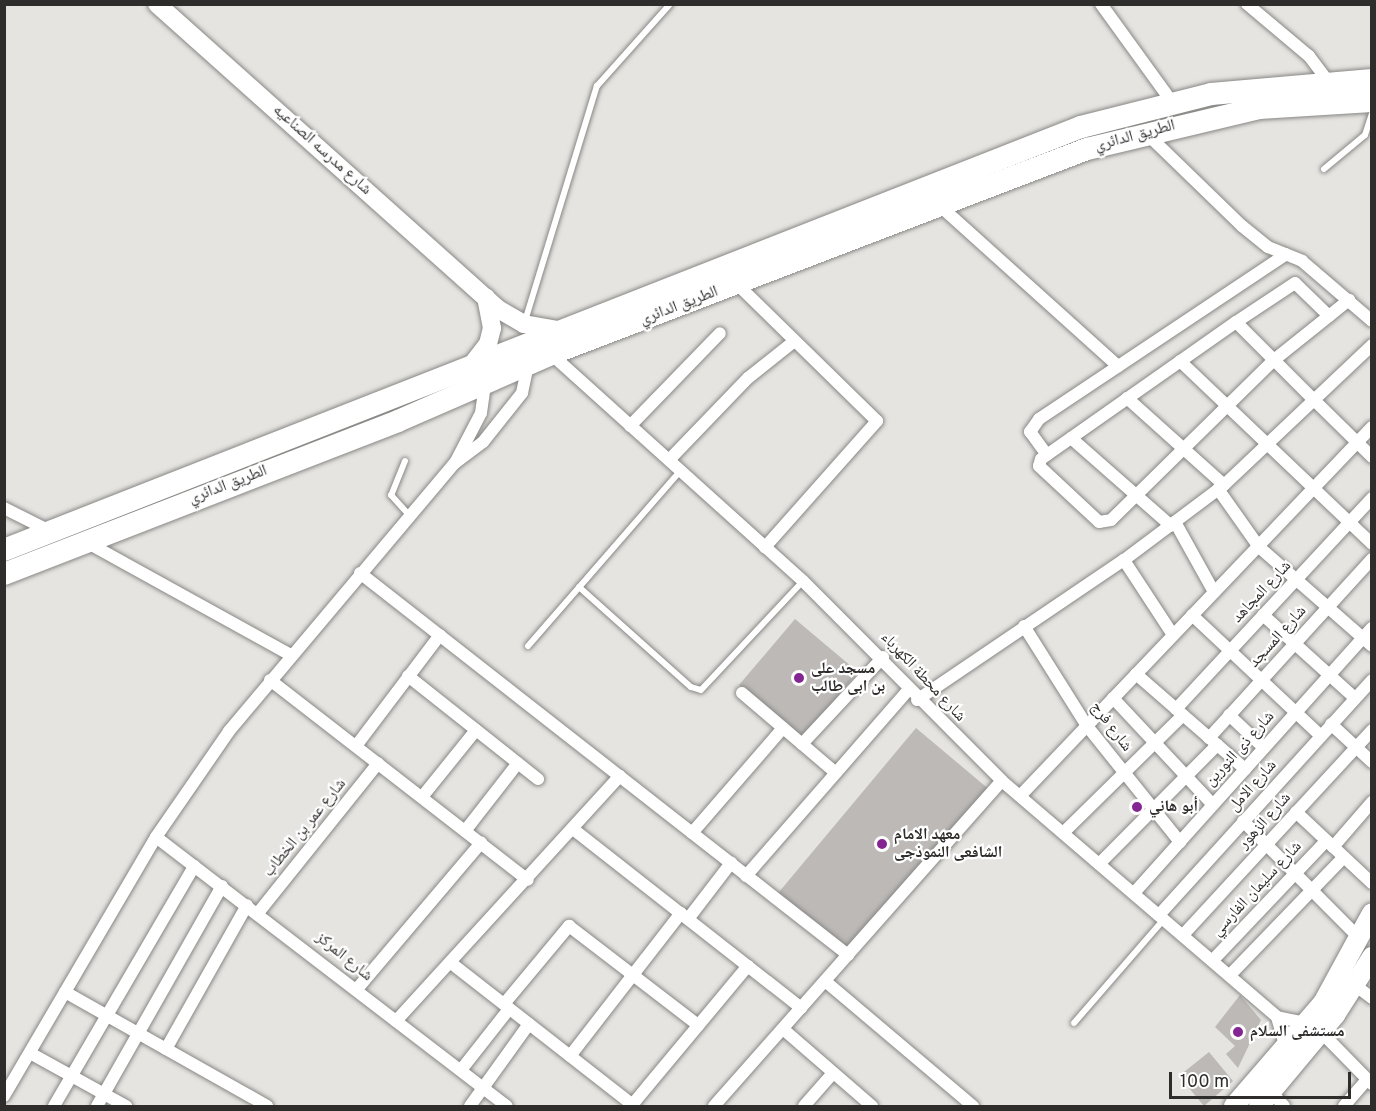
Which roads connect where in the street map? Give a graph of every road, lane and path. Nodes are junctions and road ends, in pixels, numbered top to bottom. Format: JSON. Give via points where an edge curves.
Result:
{"nodes":[{"id":1,"x":157,"y":4,"type":"edge"},
{"id":2,"x":670,"y":4,"type":"edge"},
{"id":3,"x":1101,"y":4,"type":"edge"},
{"id":4,"x":1247,"y":4,"type":"edge"},
{"id":5,"x":1371,"y":80,"type":"edge"},
{"id":6,"x":1328,"y":81,"type":"junction"},
{"id":7,"x":1371,"y":101,"type":"edge"},
{"id":8,"x":1172,"y":102,"type":"junction"},
{"id":9,"x":1371,"y":114,"type":"edge"},
{"id":10,"x":1146,"y":132,"type":"junction"},
{"id":11,"x":1324,"y":169,"type":"dead end"},
{"id":12,"x":939,"y":205,"type":"junction"},
{"id":13,"x":858,"y":212,"type":"junction"},
{"id":14,"x":866,"y":234,"type":"junction"},
{"id":15,"x":1286,"y":254,"type":"junction"},
{"id":16,"x":737,"y":284,"type":"junction"},
{"id":17,"x":485,"y":296,"type":"junction"},
{"id":18,"x":1349,"y":300,"type":"junction"},
{"id":19,"x":1329,"y":316,"type":"junction"},
{"id":20,"x":1371,"y":321,"type":"edge"},
{"id":21,"x":1236,"y":322,"type":"junction"},
{"id":22,"x":524,"y":324,"type":"junction"},
{"id":23,"x":559,"y":330,"type":"junction"},
{"id":24,"x":720,"y":333,"type":"dead end"},
{"id":25,"x":792,"y":343,"type":"junction"},
{"id":26,"x":1371,"y":345,"type":"edge"},
{"id":27,"x":550,"y":354,"type":"junction"},
{"id":28,"x":1274,"y":360,"type":"junction"},
{"id":29,"x":1180,"y":362,"type":"junction"},
{"id":30,"x":528,"y":364,"type":"junction"},
{"id":31,"x":1118,"y":366,"type":"junction"},
{"id":32,"x":467,"y":370,"type":"junction"},
{"id":33,"x":485,"y":385,"type":"junction"},
{"id":34,"x":1311,"y":397,"type":"junction"},
{"id":35,"x":1127,"y":398,"type":"junction"},
{"id":36,"x":1227,"y":406,"type":"junction"},
{"id":37,"x":630,"y":426,"type":"junction"},
{"id":38,"x":1371,"y":427,"type":"edge"},
{"id":39,"x":1071,"y":438,"type":"junction"},
{"id":40,"x":1356,"y":442,"type":"junction"},
{"id":41,"x":1266,"y":443,"type":"junction"},
{"id":42,"x":1183,"y":449,"type":"junction"},
{"id":43,"x":1047,"y":455,"type":"junction"},
{"id":44,"x":1371,"y":457,"type":"edge"},
{"id":45,"x":669,"y":460,"type":"junction"},
{"id":46,"x":405,"y":461,"type":"dead end"},
{"id":47,"x":455,"y":463,"type":"junction"},
{"id":48,"x":680,"y":471,"type":"junction"},
{"id":49,"x":1221,"y":487,"type":"junction"},
{"id":50,"x":1312,"y":489,"type":"junction"},
{"id":51,"x":1136,"y":496,"type":"junction"},
{"id":52,"x":1371,"y":498,"type":"edge"},
{"id":53,"x":4,"y":508,"type":"edge"},
{"id":54,"x":409,"y":516,"type":"junction"},
{"id":55,"x":1349,"y":522,"type":"junction"},
{"id":56,"x":1173,"y":524,"type":"junction"},
{"id":57,"x":50,"y":531,"type":"junction"},
{"id":58,"x":85,"y":541,"type":"junction"},
{"id":59,"x":1371,"y":544,"type":"edge"},
{"id":60,"x":765,"y":547,"type":"junction"},
{"id":61,"x":1259,"y":547,"type":"junction"},
{"id":62,"x":4,"y":549,"type":"edge"},
{"id":63,"x":1371,"y":559,"type":"edge"},
{"id":64,"x":1124,"y":560,"type":"junction"},
{"id":65,"x":360,"y":573,"type":"junction"},
{"id":66,"x":4,"y":574,"type":"edge"},
{"id":67,"x":803,"y":581,"type":"junction"},
{"id":68,"x":1295,"y":581,"type":"junction"},
{"id":69,"x":579,"y":587,"type":"junction"},
{"id":70,"x":1214,"y":592,"type":"junction"},
{"id":71,"x":1327,"y":608,"type":"junction"},
{"id":72,"x":1192,"y":615,"type":"junction"},
{"id":73,"x":1263,"y":615,"type":"junction"},
{"id":74,"x":1024,"y":626,"type":"junction"},
{"id":75,"x":1371,"y":628,"type":"edge"},
{"id":76,"x":440,"y":635,"type":"junction"},
{"id":77,"x":1173,"y":635,"type":"junction"},
{"id":78,"x":1367,"y":642,"type":"edge"},
{"id":79,"x":1294,"y":644,"type":"junction"},
{"id":80,"x":528,"y":646,"type":"dead end"},
{"id":81,"x":1230,"y":651,"type":"junction"},
{"id":82,"x":291,"y":655,"type":"junction"},
{"id":83,"x":883,"y":657,"type":"junction"},
{"id":84,"x":1136,"y":674,"type":"junction"},
{"id":85,"x":1329,"y":675,"type":"junction"},
{"id":86,"x":408,"y":676,"type":"junction"},
{"id":87,"x":270,"y":680,"type":"junction"},
{"id":88,"x":1261,"y":680,"type":"junction"},
{"id":89,"x":1371,"y":680,"type":"edge"},
{"id":90,"x":908,"y":690,"type":"junction"},
{"id":91,"x":742,"y":693,"type":"dead end"},
{"id":92,"x":1113,"y":698,"type":"junction"},
{"id":93,"x":1355,"y":698,"type":"junction"},
{"id":94,"x":917,"y":700,"type":"junction"},
{"id":95,"x":1179,"y":712,"type":"junction"},
{"id":96,"x":1296,"y":712,"type":"junction"},
{"id":97,"x":1229,"y":716,"type":"junction"},
{"id":98,"x":1331,"y":724,"type":"junction"},
{"id":99,"x":1087,"y":726,"type":"junction"},
{"id":100,"x":783,"y":728,"type":"junction"},
{"id":101,"x":476,"y":730,"type":"junction"},
{"id":102,"x":1371,"y":730,"type":"edge"},
{"id":103,"x":1321,"y":736,"type":"junction"},
{"id":104,"x":1213,"y":741,"type":"junction"},
{"id":105,"x":1154,"y":742,"type":"junction"},
{"id":106,"x":802,"y":744,"type":"junction"},
{"id":107,"x":356,"y":746,"type":"junction"},
{"id":108,"x":1264,"y":747,"type":"junction"},
{"id":109,"x":1356,"y":747,"type":"junction"},
{"id":110,"x":1371,"y":762,"type":"edge"},
{"id":111,"x":378,"y":763,"type":"junction"},
{"id":112,"x":518,"y":763,"type":"junction"},
{"id":113,"x":1245,"y":769,"type":"junction"},
{"id":114,"x":1124,"y":772,"type":"junction"},
{"id":115,"x":836,"y":773,"type":"junction"},
{"id":116,"x":620,"y":776,"type":"junction"},
{"id":117,"x":1185,"y":776,"type":"junction"},
{"id":118,"x":538,"y":779,"type":"dead end"},
{"id":119,"x":1002,"y":781,"type":"junction"},
{"id":120,"x":1020,"y":796,"type":"junction"},
{"id":121,"x":422,"y":797,"type":"junction"},
{"id":122,"x":1371,"y":802,"type":"edge"},
{"id":123,"x":1212,"y":805,"type":"junction"},
{"id":124,"x":1153,"y":809,"type":"junction"},
{"id":125,"x":1296,"y":812,"type":"junction"},
{"id":126,"x":1244,"y":821,"type":"junction"},
{"id":127,"x":573,"y":829,"type":"junction"},
{"id":128,"x":465,"y":831,"type":"junction"},
{"id":129,"x":692,"y":833,"type":"junction"},
{"id":130,"x":1063,"y":833,"type":"junction"},
{"id":131,"x":156,"y":837,"type":"junction"},
{"id":132,"x":1180,"y":842,"type":"junction"},
{"id":133,"x":481,"y":843,"type":"junction"},
{"id":134,"x":1266,"y":844,"type":"junction"},
{"id":135,"x":1330,"y":844,"type":"junction"},
{"id":136,"x":1344,"y":857,"type":"junction"},
{"id":137,"x":731,"y":863,"type":"junction"},
{"id":138,"x":1099,"y":864,"type":"junction"},
{"id":139,"x":194,"y":866,"type":"junction"},
{"id":140,"x":1295,"y":873,"type":"junction"},
{"id":141,"x":746,"y":876,"type":"junction"},
{"id":142,"x":528,"y":880,"type":"junction"},
{"id":143,"x":1371,"y":883,"type":"edge"},
{"id":144,"x":222,"y":886,"type":"junction"},
{"id":145,"x":1312,"y":890,"type":"junction"},
{"id":146,"x":1134,"y":893,"type":"junction"},
{"id":147,"x":248,"y":905,"type":"junction"},
{"id":148,"x":258,"y":913,"type":"junction"},
{"id":149,"x":1371,"y":913,"type":"edge"},
{"id":150,"x":685,"y":916,"type":"junction"},
{"id":151,"x":1162,"y":917,"type":"junction"},
{"id":152,"x":1183,"y":935,"type":"junction"},
{"id":153,"x":1359,"y":938,"type":"junction"},
{"id":154,"x":848,"y":955,"type":"junction"},
{"id":155,"x":1371,"y":957,"type":"edge"},
{"id":156,"x":1213,"y":960,"type":"junction"},
{"id":157,"x":451,"y":963,"type":"junction"},
{"id":158,"x":748,"y":966,"type":"junction"},
{"id":159,"x":634,"y":974,"type":"junction"},
{"id":160,"x":1230,"y":975,"type":"junction"},
{"id":161,"x":825,"y":981,"type":"junction"},
{"id":162,"x":357,"y":989,"type":"junction"},
{"id":163,"x":65,"y":992,"type":"junction"},
{"id":164,"x":1364,"y":992,"type":"edge"},
{"id":165,"x":506,"y":1006,"type":"junction"},
{"id":166,"x":801,"y":1008,"type":"junction"},
{"id":167,"x":107,"y":1015,"type":"junction"},
{"id":168,"x":1277,"y":1017,"type":"junction"},
{"id":169,"x":396,"y":1021,"type":"junction"},
{"id":170,"x":1074,"y":1023,"type":"dead end"},
{"id":171,"x":528,"y":1024,"type":"junction"},
{"id":172,"x":698,"y":1025,"type":"junction"},
{"id":173,"x":1313,"y":1027,"type":"junction"},
{"id":174,"x":783,"y":1029,"type":"junction"},
{"id":175,"x":138,"y":1033,"type":"junction"},
{"id":176,"x":1286,"y":1045,"type":"junction"},
{"id":177,"x":166,"y":1049,"type":"junction"},
{"id":178,"x":30,"y":1053,"type":"junction"},
{"id":179,"x":570,"y":1056,"type":"junction"},
{"id":180,"x":460,"y":1070,"type":"junction"},
{"id":181,"x":833,"y":1073,"type":"junction"},
{"id":182,"x":72,"y":1076,"type":"junction"},
{"id":183,"x":1370,"y":1082,"type":"edge"},
{"id":184,"x":480,"y":1086,"type":"junction"},
{"id":185,"x":104,"y":1094,"type":"junction"},
{"id":186,"x":4,"y":1096,"type":"edge"},
{"id":187,"x":1271,"y":1102,"type":"edge"},
{"id":188,"x":633,"y":1106,"type":"edge"},
{"id":189,"x":54,"y":1107,"type":"edge"},
{"id":190,"x":97,"y":1107,"type":"edge"},
{"id":191,"x":126,"y":1107,"type":"edge"},
{"id":192,"x":267,"y":1107,"type":"edge"},
{"id":193,"x":470,"y":1107,"type":"edge"},
{"id":194,"x":507,"y":1107,"type":"edge"},
{"id":195,"x":714,"y":1107,"type":"edge"},
{"id":196,"x":804,"y":1107,"type":"edge"},
{"id":197,"x":872,"y":1107,"type":"edge"},
{"id":198,"x":973,"y":1107,"type":"edge"},
{"id":199,"x":1234,"y":1107,"type":"edge"},
{"id":200,"x":1344,"y":1107,"type":"edge"}],
"edges":[{"from":1,"to":17,"type":"street","name":"شارع مدرسه الصناعيه"},
{"from":2,"to":22,"type":"lane","via":[[597,86]]},
{"from":3,"to":8,"type":"street"},
{"from":4,"to":6,"type":"street","via":[[1309,56]]},
{"from":5,"to":6,"type":"highway","name":"الطريق الدائري"},
{"from":6,"to":8,"type":"highway","name":"الطريق الدائري"},
{"from":7,"to":10,"type":"highway","name":"الطريق الدائري","via":[[1259,108]]},
{"from":8,"to":13,"type":"highway","name":"الطريق الدائري","via":[[1081,128]]},
{"from":9,"to":11,"type":"lane","via":[[1365,135]]},
{"from":10,"to":12,"type":"highway","name":"الطريق الدائري"},
{"from":10,"to":15,"type":"street","via":[[1242,226]]},
{"from":12,"to":14,"type":"highway","name":"الطريق الدائري"},
{"from":12,"to":31,"type":"street"},
{"from":13,"to":14,"type":"highway"},
{"from":13,"to":23,"type":"highway","name":"الطريق الدائري"},
{"from":14,"to":16,"type":"highway","name":"الطريق الدائري"},
{"from":15,"to":18,"type":"street"},
{"from":15,"to":31,"type":"street"},
{"from":16,"to":25,"type":"street"},
{"from":16,"to":27,"type":"highway","name":"الطريق الدائري"},
{"from":17,"to":22,"type":"street","name":"شارع مدرسه الصناعيه"},
{"from":17,"to":32,"type":"street","via":[[492,328],[480,359]]},
{"from":18,"to":19,"type":"street"},
{"from":18,"to":20,"type":"street"},
{"from":19,"to":21,"type":"street","via":[[1295,283]]},
{"from":19,"to":28,"type":"street"},
{"from":21,"to":28,"type":"street"},
{"from":21,"to":29,"type":"street"},
{"from":22,"to":23,"type":"street","name":"شارع مدرسه الصناعيه"},
{"from":23,"to":32,"type":"highway","name":"الطريق الدائري"},
{"from":24,"to":37,"type":"street"},
{"from":25,"to":45,"type":"street","via":[[748,378]]},
{"from":25,"to":60,"type":"street","via":[[877,421]]},
{"from":26,"to":34,"type":"street"},
{"from":27,"to":30,"type":"highway","name":"الطريق الدائري"},
{"from":27,"to":37,"type":"street","name":"شارع محطة الكهرباء"},
{"from":28,"to":34,"type":"street"},
{"from":28,"to":36,"type":"street"},
{"from":29,"to":35,"type":"street"},
{"from":29,"to":36,"type":"street"},
{"from":30,"to":33,"type":"highway","name":"الطريق الدائري"},
{"from":30,"to":47,"type":"street","via":[[516,401],[483,442]]},
{"from":31,"to":43,"type":"street","via":[[1033,423],[1032,437]]},
{"from":32,"to":57,"type":"highway","name":"الطريق الدائري"},
{"from":33,"to":47,"type":"street","via":[[481,413]]},
{"from":33,"to":58,"type":"highway","name":"الطريق الدائري"},
{"from":34,"to":40,"type":"street"},
{"from":34,"to":41,"type":"street"},
{"from":35,"to":39,"type":"street"},
{"from":35,"to":42,"type":"street"},
{"from":36,"to":41,"type":"street"},
{"from":36,"to":42,"type":"street"},
{"from":37,"to":45,"type":"street","name":"شارع محطة الكهرباء"},
{"from":38,"to":40,"type":"street"},
{"from":39,"to":43,"type":"street"},
{"from":39,"to":51,"type":"street"},
{"from":40,"to":44,"type":"street"},
{"from":40,"to":50,"type":"street"},
{"from":41,"to":49,"type":"street"},
{"from":41,"to":50,"type":"street"},
{"from":42,"to":49,"type":"street"},
{"from":42,"to":51,"type":"street"},
{"from":43,"to":51,"type":"street","via":[[1039,466],[1102,523]]},
{"from":45,"to":48,"type":"street","name":"شارع محطة الكهرباء"},
{"from":46,"to":54,"type":"lane","via":[[392,495]]},
{"from":47,"to":54,"type":"street"},
{"from":48,"to":60,"type":"street","name":"شارع محطة الكهرباء"},
{"from":48,"to":69,"type":"lane"},
{"from":49,"to":56,"type":"street"},
{"from":49,"to":61,"type":"street"},
{"from":50,"to":55,"type":"street"},
{"from":50,"to":61,"type":"street"},
{"from":51,"to":56,"type":"street"},
{"from":52,"to":55,"type":"street","name":"شارع المجاهد"},
{"from":53,"to":57,"type":"street"},
{"from":54,"to":65,"type":"street"},
{"from":55,"to":59,"type":"street"},
{"from":55,"to":68,"type":"street","name":"شارع المجاهد"},
{"from":56,"to":64,"type":"street"},
{"from":56,"to":70,"type":"street"},
{"from":57,"to":62,"type":"highway","name":"الطريق الدائري"},
{"from":58,"to":66,"type":"highway","name":"الطريق الدائري"},
{"from":58,"to":82,"type":"street"},
{"from":60,"to":67,"type":"street","name":"شارع محطة الكهرباء"},
{"from":61,"to":68,"type":"street"},
{"from":61,"to":70,"type":"street"},
{"from":63,"to":71,"type":"street","name":"شارع المسجد"},
{"from":64,"to":74,"type":"street"},
{"from":64,"to":77,"type":"street"},
{"from":65,"to":76,"type":"street"},
{"from":65,"to":82,"type":"street"},
{"from":67,"to":69,"type":"lane","via":[[700,690],[691,687]]},
{"from":67,"to":83,"type":"street","name":"شارع محطة الكهرباء"},
{"from":68,"to":71,"type":"street"},
{"from":68,"to":73,"type":"street","name":"شارع المجاهد"},
{"from":69,"to":80,"type":"lane"},
{"from":70,"to":72,"type":"street"},
{"from":71,"to":78,"type":"street"},
{"from":71,"to":79,"type":"street","name":"شارع المسجد"},
{"from":72,"to":77,"type":"street"},
{"from":72,"to":81,"type":"street"},
{"from":73,"to":79,"type":"street"},
{"from":73,"to":81,"type":"street","name":"شارع المجاهد"},
{"from":74,"to":94,"type":"street"},
{"from":74,"to":99,"type":"street","name":"شارع فرج"},
{"from":75,"to":78,"type":"street","name":"شارع ذى النورين"},
{"from":76,"to":86,"type":"street"},
{"from":76,"to":116,"type":"street"},
{"from":77,"to":84,"type":"street"},
{"from":78,"to":85,"type":"street","name":"شارع ذى النورين"},
{"from":79,"to":85,"type":"street"},
{"from":79,"to":88,"type":"street","name":"شارع المسجد"},
{"from":81,"to":88,"type":"street"},
{"from":81,"to":95,"type":"street","name":"شارع المجاهد"},
{"from":82,"to":87,"type":"street"},
{"from":83,"to":90,"type":"street","name":"شارع محطة الكهرباء"},
{"from":83,"to":106,"type":"street"},
{"from":84,"to":92,"type":"street"},
{"from":84,"to":95,"type":"street"},
{"from":85,"to":93,"type":"street"},
{"from":85,"to":96,"type":"street","name":"شارع ذى النورين"},
{"from":86,"to":101,"type":"street"},
{"from":86,"to":107,"type":"street"},
{"from":87,"to":107,"type":"street"},
{"from":87,"to":131,"type":"street"},
{"from":88,"to":96,"type":"street"},
{"from":88,"to":97,"type":"street","name":"شارع المسجد"},
{"from":89,"to":93,"type":"street","name":"شارع الامل"},
{"from":90,"to":94,"type":"street","name":"شارع محطة الكهرباء"},
{"from":90,"to":115,"type":"street"},
{"from":91,"to":100,"type":"street"},
{"from":92,"to":99,"type":"street"},
{"from":92,"to":105,"type":"street"},
{"from":93,"to":98,"type":"street","name":"شارع الامل"},
{"from":94,"to":119,"type":"street","name":"شارع محطة الكهرباء"},
{"from":95,"to":104,"type":"street"},
{"from":95,"to":105,"type":"street","name":"شارع المجاهد"},
{"from":96,"to":103,"type":"street"},
{"from":96,"to":108,"type":"street","name":"شارع ذى النورين"},
{"from":97,"to":104,"type":"street","name":"شارع المسجد"},
{"from":97,"to":108,"type":"street"},
{"from":98,"to":103,"type":"street","name":"شارع الامل"},
{"from":98,"to":109,"type":"street"},
{"from":99,"to":114,"type":"street","name":"شارع فرج"},
{"from":99,"to":120,"type":"street"},
{"from":100,"to":106,"type":"street"},
{"from":100,"to":129,"type":"street"},
{"from":101,"to":112,"type":"street"},
{"from":101,"to":121,"type":"street"},
{"from":102,"to":109,"type":"street","name":"شارع الزهور"},
{"from":103,"to":126,"type":"street","name":"شارع الامل"},
{"from":104,"to":113,"type":"street"},
{"from":104,"to":117,"type":"street","name":"شارع المسجد"},
{"from":105,"to":114,"type":"street","name":"شارع المجاهد"},
{"from":105,"to":117,"type":"street"},
{"from":106,"to":115,"type":"street"},
{"from":107,"to":111,"type":"street"},
{"from":108,"to":113,"type":"street","name":"شارع ذى النورين"},
{"from":109,"to":110,"type":"street"},
{"from":109,"to":125,"type":"street","name":"شارع الزهور"},
{"from":111,"to":121,"type":"street"},
{"from":111,"to":148,"type":"street","name":"شارع عمر بن الخطاب"},
{"from":112,"to":118,"type":"street"},
{"from":112,"to":128,"type":"street"},
{"from":113,"to":123,"type":"street","name":"شارع ذى النورين"},
{"from":114,"to":124,"type":"street","name":"شارع فرج"},
{"from":114,"to":130,"type":"street","name":"شارع المجاهد"},
{"from":115,"to":141,"type":"street"},
{"from":116,"to":127,"type":"street"},
{"from":116,"to":129,"type":"street"},
{"from":117,"to":123,"type":"street"},
{"from":117,"to":124,"type":"street","name":"شارع المسجد"},
{"from":119,"to":120,"type":"street","name":"شارع محطة الكهرباء"},
{"from":119,"to":154,"type":"street"},
{"from":120,"to":130,"type":"street","name":"شارع محطة الكهرباء"},
{"from":121,"to":128,"type":"street"},
{"from":122,"to":135,"type":"street","name":"شارع سليمان الفارسي"},
{"from":123,"to":132,"type":"street","name":"شارع ذى النورين"},
{"from":124,"to":132,"type":"street","name":"شارع فرج"},
{"from":124,"to":138,"type":"street","name":"شارع المسجد"},
{"from":125,"to":134,"type":"street","name":"شارع الزهور"},
{"from":125,"to":135,"type":"street"},
{"from":126,"to":134,"type":"street"},
{"from":126,"to":151,"type":"street","name":"شارع الامل"},
{"from":127,"to":142,"type":"street"},
{"from":127,"to":150,"type":"street"},
{"from":128,"to":133,"type":"street"},
{"from":129,"to":137,"type":"street"},
{"from":130,"to":138,"type":"street","name":"شارع محطة الكهرباء"},
{"from":131,"to":139,"type":"street","name":"شارع المركز"},
{"from":131,"to":163,"type":"street"},
{"from":132,"to":146,"type":"street","name":"شارع ذى النورين"},
{"from":133,"to":142,"type":"street"},
{"from":133,"to":162,"type":"street"},
{"from":134,"to":140,"type":"street"},
{"from":134,"to":152,"type":"street","name":"شارع الزهور"},
{"from":135,"to":136,"type":"street"},
{"from":135,"to":140,"type":"street","name":"شارع سليمان الفارسي"},
{"from":136,"to":143,"type":"street"},
{"from":136,"to":145,"type":"street"},
{"from":137,"to":141,"type":"street"},
{"from":137,"to":150,"type":"street"},
{"from":138,"to":146,"type":"street","name":"شارع محطة الكهرباء"},
{"from":139,"to":144,"type":"street","name":"شارع المركز"},
{"from":139,"to":167,"type":"street"},
{"from":140,"to":145,"type":"street"},
{"from":140,"to":156,"type":"street","name":"شارع سليمان الفارسي"},
{"from":141,"to":154,"type":"street"},
{"from":142,"to":157,"type":"street"},
{"from":144,"to":147,"type":"street","name":"شارع المركز"},
{"from":144,"to":175,"type":"street"},
{"from":145,"to":153,"type":"street"},
{"from":145,"to":160,"type":"street"},
{"from":146,"to":151,"type":"street","name":"شارع محطة الكهرباء"},
{"from":147,"to":148,"type":"street","name":"شارع المركز"},
{"from":147,"to":177,"type":"street"},
{"from":148,"to":162,"type":"street","name":"شارع المركز"},
{"from":149,"to":153,"type":"main road"},
{"from":150,"to":158,"type":"street"},
{"from":150,"to":159,"type":"street"},
{"from":151,"to":152,"type":"street","name":"شارع محطة الكهرباء"},
{"from":151,"to":170,"type":"lane"},
{"from":152,"to":156,"type":"street","name":"شارع محطة الكهرباء"},
{"from":153,"to":173,"type":"main road"},
{"from":154,"to":161,"type":"street"},
{"from":155,"to":164,"type":"main road"},
{"from":156,"to":160,"type":"street","name":"شارع محطة الكهرباء"},
{"from":157,"to":165,"type":"street"},
{"from":157,"to":169,"type":"street"},
{"from":158,"to":166,"type":"street"},
{"from":158,"to":172,"type":"street"},
{"from":159,"to":165,"type":"street","via":[[569,926]]},
{"from":159,"to":172,"type":"street"},
{"from":159,"to":179,"type":"street"},
{"from":160,"to":168,"type":"street","name":"شارع محطة الكهرباء"},
{"from":161,"to":166,"type":"street"},
{"from":161,"to":198,"type":"street"},
{"from":162,"to":169,"type":"street","name":"شارع المركز"},
{"from":163,"to":167,"type":"street"},
{"from":163,"to":178,"type":"street"},
{"from":164,"to":173,"type":"main road"},
{"from":165,"to":171,"type":"street"},
{"from":165,"to":180,"type":"street"},
{"from":166,"to":174,"type":"street"},
{"from":167,"to":175,"type":"street"},
{"from":167,"to":182,"type":"street"},
{"from":168,"to":173,"type":"street"},
{"from":168,"to":176,"type":"street"},
{"from":169,"to":180,"type":"street","name":"شارع المركز"},
{"from":171,"to":179,"type":"street"},
{"from":171,"to":184,"type":"street"},
{"from":172,"to":188,"type":"street"},
{"from":173,"to":176,"type":"main road"},
{"from":173,"to":183,"type":"street"},
{"from":173,"to":187,"type":"main road"},
{"from":174,"to":181,"type":"street"},
{"from":174,"to":195,"type":"street"},
{"from":175,"to":177,"type":"street"},
{"from":175,"to":185,"type":"street"},
{"from":176,"to":199,"type":"main road"},
{"from":177,"to":192,"type":"street"},
{"from":178,"to":182,"type":"street"},
{"from":178,"to":186,"type":"street"},
{"from":179,"to":188,"type":"street"},
{"from":180,"to":184,"type":"street","name":"شارع المركز"},
{"from":181,"to":196,"type":"street"},
{"from":181,"to":197,"type":"street"},
{"from":182,"to":185,"type":"street"},
{"from":182,"to":189,"type":"street"},
{"from":183,"to":200,"type":"street"},
{"from":184,"to":193,"type":"street"},
{"from":184,"to":194,"type":"street","name":"شارع المركز"},
{"from":185,"to":190,"type":"street"},
{"from":185,"to":191,"type":"street"}]}
